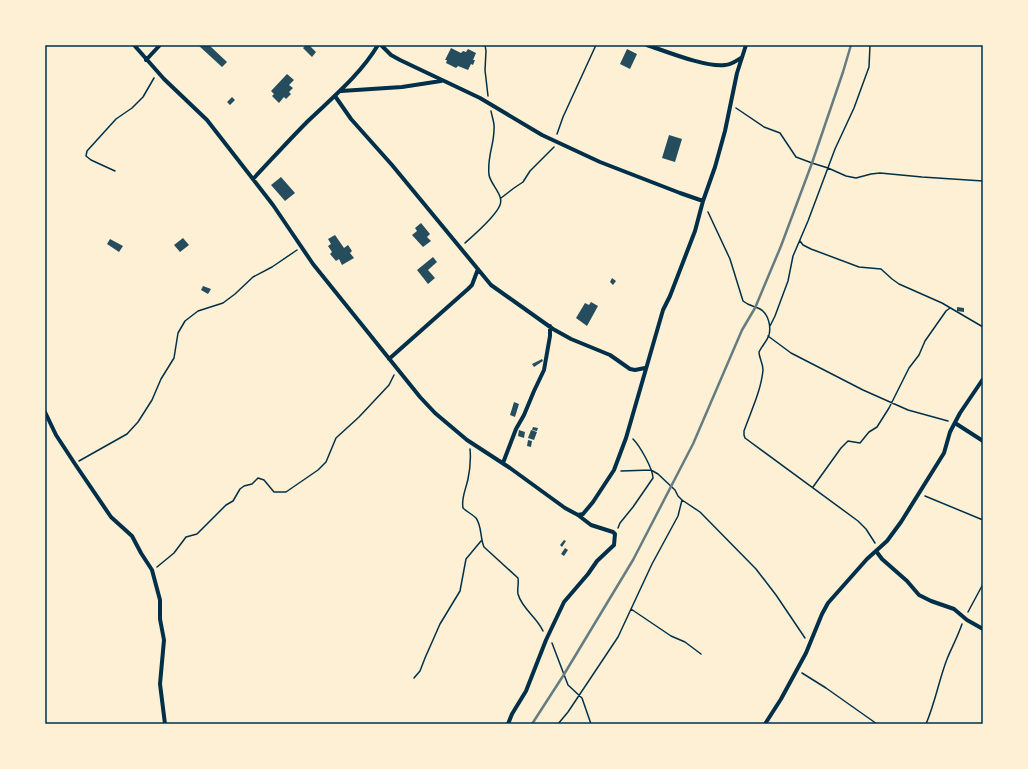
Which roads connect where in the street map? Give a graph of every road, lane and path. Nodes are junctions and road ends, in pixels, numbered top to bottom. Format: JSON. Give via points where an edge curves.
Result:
{"nodes":[{"id":1,"x":134,"y":45,"type":"edge"},
{"id":2,"x":160,"y":45,"type":"edge"},
{"id":3,"x":378,"y":45,"type":"edge"},
{"id":4,"x":381,"y":45,"type":"edge"},
{"id":5,"x":485,"y":45,"type":"edge"},
{"id":6,"x":596,"y":45,"type":"edge"},
{"id":7,"x":646,"y":45,"type":"edge"},
{"id":8,"x":746,"y":45,"type":"edge"},
{"id":9,"x":870,"y":45,"type":"edge"},
{"id":10,"x":742,"y":58,"type":"junction"},
{"id":11,"x":146,"y":60,"type":"junction"},
{"id":12,"x":157,"y":71,"type":"junction"},
{"id":13,"x":442,"y":81,"type":"junction"},
{"id":14,"x":340,"y":91,"type":"junction"},
{"id":15,"x":334,"y":96,"type":"junction"},
{"id":16,"x":732,"y":102,"type":"junction"},
{"id":17,"x":490,"y":103,"type":"junction"},
{"id":18,"x":555,"y":142,"type":"junction"},
{"id":19,"x":560,"y":143,"type":"junction"},
{"id":20,"x":828,"y":168,"type":"junction"},
{"id":21,"x":115,"y":171,"type":"dead end"},
{"id":22,"x":253,"y":179,"type":"junction"},
{"id":23,"x":983,"y":180,"type":"edge"},
{"id":24,"x":501,"y":198,"type":"junction"},
{"id":25,"x":703,"y":201,"type":"junction"},
{"id":26,"x":800,"y":241,"type":"junction"},
{"id":27,"x":301,"y":247,"type":"junction"},
{"id":28,"x":460,"y":247,"type":"junction"},
{"id":29,"x":478,"y":269,"type":"junction"},
{"id":30,"x":950,"y":308,"type":"junction"},
{"id":31,"x":550,"y":326,"type":"junction"},
{"id":32,"x":983,"y":327,"type":"edge"},
{"id":33,"x":769,"y":328,"type":"junction"},
{"id":34,"x":768,"y":336,"type":"junction"},
{"id":35,"x":389,"y":359,"type":"junction"},
{"id":36,"x":395,"y":367,"type":"junction"},
{"id":37,"x":645,"y":368,"type":"junction"},
{"id":38,"x":983,"y":379,"type":"edge"},
{"id":39,"x":891,"y":403,"type":"junction"},
{"id":40,"x":45,"y":412,"type":"edge"},
{"id":41,"x":955,"y":423,"type":"junction"},
{"id":42,"x":628,"y":428,"type":"junction"},
{"id":43,"x":467,"y":440,"type":"junction"},
{"id":44,"x":983,"y":441,"type":"edge"},
{"id":45,"x":503,"y":463,"type":"junction"},
{"id":46,"x":75,"y":464,"type":"junction"},
{"id":47,"x":651,"y":470,"type":"junction"},
{"id":48,"x":613,"y":473,"type":"junction"},
{"id":49,"x":813,"y":487,"type":"junction"},
{"id":50,"x":920,"y":493,"type":"junction"},
{"id":51,"x":682,"y":500,"type":"junction"},
{"id":52,"x":578,"y":515,"type":"junction"},
{"id":53,"x":983,"y":520,"type":"edge"},
{"id":54,"x":615,"y":538,"type":"junction"},
{"id":55,"x":481,"y":541,"type":"junction"},
{"id":56,"x":876,"y":551,"type":"junction"},
{"id":57,"x":152,"y":570,"type":"junction"},
{"id":58,"x":983,"y":584,"type":"edge"},
{"id":59,"x":631,"y":609,"type":"junction"},
{"id":60,"x":965,"y":618,"type":"junction"},
{"id":61,"x":983,"y":629,"type":"edge"},
{"id":62,"x":546,"y":638,"type":"junction"},
{"id":63,"x":808,"y":647,"type":"junction"},
{"id":64,"x":701,"y":654,"type":"dead end"},
{"id":65,"x":797,"y":670,"type":"junction"},
{"id":66,"x":414,"y":678,"type":"dead end"},
{"id":67,"x":579,"y":695,"type":"junction"},
{"id":68,"x":165,"y":724,"type":"edge"},
{"id":69,"x":508,"y":724,"type":"edge"},
{"id":70,"x":558,"y":724,"type":"edge"},
{"id":71,"x":591,"y":724,"type":"edge"},
{"id":72,"x":765,"y":724,"type":"edge"},
{"id":73,"x":877,"y":724,"type":"edge"},
{"id":74,"x":926,"y":724,"type":"edge"}],
"edges":[{"from":1,"to":11,"type":"street"},
{"from":2,"to":11,"type":"street"},
{"from":3,"to":14,"type":"street","via":[[367,62]]},
{"from":4,"to":13,"type":"street","via":[[391,55]]},
{"from":5,"to":17,"type":"path","via":[[485,78]]},
{"from":6,"to":18,"type":"path","via":[[563,117]]},
{"from":7,"to":10,"type":"street","via":[[719,66]]},
{"from":8,"to":10,"type":"street"},
{"from":9,"to":20,"type":"path","via":[[869,67]]},
{"from":10,"to":16,"type":"street"},
{"from":11,"to":12,"type":"street"},
{"from":12,"to":21,"type":"path","via":[[143,96],[132,108],[116,119],[87,151],[86,156],[91,160]]},
{"from":12,"to":22,"type":"street","via":[[207,120]]},
{"from":13,"to":14,"type":"street","via":[[402,87]]},
{"from":13,"to":17,"type":"street"},
{"from":14,"to":15,"type":"street"},
{"from":15,"to":22,"type":"street"},
{"from":15,"to":28,"type":"street"},
{"from":16,"to":20,"type":"path","via":[[752,120],[780,133],[796,157]]},
{"from":16,"to":25,"type":"street"},
{"from":17,"to":18,"type":"street"},
{"from":17,"to":24,"type":"path","via":[[494,129],[488,159],[493,185]]},
{"from":18,"to":19,"type":"street"},
{"from":19,"to":24,"type":"path","via":[[550,150],[523,182]]},
{"from":19,"to":25,"type":"street","via":[[613,168]]},
{"from":20,"to":23,"type":"path","via":[[856,178],[880,173],[922,178]]},
{"from":20,"to":26,"type":"path"},
{"from":22,"to":27,"type":"street"},
{"from":24,"to":28,"type":"path","via":[[496,212]]},
{"from":25,"to":33,"type":"path","via":[[730,259],[743,301],[762,310],[768,318]]},
{"from":25,"to":37,"type":"street","via":[[695,231],[663,310]]},
{"from":26,"to":30,"type":"path","via":[[811,249],[859,267],[881,269],[899,284]]},
{"from":26,"to":33,"type":"path","via":[[793,256],[788,281]]},
{"from":27,"to":35,"type":"street"},
{"from":27,"to":46,"type":"path","via":[[253,277],[223,303],[198,311],[185,321],[178,333],[174,358],[152,400],[132,430]]},
{"from":28,"to":29,"type":"street"},
{"from":29,"to":31,"type":"street","via":[[501,293]]},
{"from":29,"to":35,"type":"street","via":[[468,289]]},
{"from":30,"to":32,"type":"path"},
{"from":30,"to":39,"type":"path","via":[[925,340]]},
{"from":31,"to":37,"type":"street","via":[[571,339],[610,355],[630,369]]},
{"from":31,"to":45,"type":"street","via":[[544,370]]},
{"from":33,"to":34,"type":"path"},
{"from":34,"to":39,"type":"path","via":[[809,364]]},
{"from":34,"to":49,"type":"path","via":[[759,352],[763,366],[760,384],[744,435],[750,443]]},
{"from":35,"to":36,"type":"street"},
{"from":36,"to":43,"type":"street","via":[[428,406]]},
{"from":36,"to":57,"type":"path","via":[[389,385],[359,418],[336,438],[326,462],[314,474],[286,492],[274,492],[264,480],[258,478],[250,485],[244,486],[233,501],[197,534],[186,537],[168,560]]},
{"from":37,"to":42,"type":"street"},
{"from":38,"to":41,"type":"street"},
{"from":39,"to":41,"type":"path"},
{"from":39,"to":49,"type":"path","via":[[877,427],[860,443],[848,441]]},
{"from":40,"to":46,"type":"street"},
{"from":41,"to":44,"type":"street"},
{"from":41,"to":50,"type":"street","via":[[944,453]]},
{"from":42,"to":47,"type":"path","via":[[632,438],[643,451]]},
{"from":42,"to":48,"type":"street"},
{"from":43,"to":45,"type":"street"},
{"from":43,"to":55,"type":"path","via":[[471,456],[462,504],[479,523]]},
{"from":45,"to":52,"type":"street","via":[[554,501]]},
{"from":46,"to":57,"type":"street","via":[[111,517],[132,536]]},
{"from":47,"to":48,"type":"path"},
{"from":47,"to":51,"type":"path","via":[[671,486]]},
{"from":47,"to":54,"type":"path","via":[[653,478],[620,523]]},
{"from":48,"to":52,"type":"street","via":[[586,512]]},
{"from":49,"to":56,"type":"path","via":[[862,524],[874,540]]},
{"from":50,"to":53,"type":"path"},
{"from":50,"to":56,"type":"street","via":[[892,535]]},
{"from":51,"to":59,"type":"path","via":[[678,516]]},
{"from":51,"to":63,"type":"path","via":[[700,512],[756,569],[803,634]]},
{"from":52,"to":54,"type":"street","via":[[591,525],[613,532]]},
{"from":54,"to":62,"type":"street","via":[[611,549],[597,561],[564,602]]},
{"from":55,"to":62,"type":"path","via":[[484,547],[518,578],[521,602],[538,622]]},
{"from":55,"to":66,"type":"path","via":[[466,559],[460,591],[440,624],[420,671]]},
{"from":56,"to":60,"type":"street","via":[[919,595],[954,608]]},
{"from":56,"to":63,"type":"street","via":[[828,603]]},
{"from":57,"to":68,"type":"street","via":[[160,600],[164,640],[160,684]]},
{"from":58,"to":60,"type":"path"},
{"from":59,"to":64,"type":"path"},
{"from":59,"to":67,"type":"path","via":[[618,637]]},
{"from":60,"to":61,"type":"street"},
{"from":60,"to":74,"type":"path","via":[[947,659]]},
{"from":62,"to":67,"type":"path","via":[[554,646],[568,685]]},
{"from":62,"to":69,"type":"street","via":[[526,691]]},
{"from":63,"to":65,"type":"street"},
{"from":65,"to":72,"type":"street"},
{"from":65,"to":73,"type":"path"},
{"from":67,"to":70,"type":"path"},
{"from":67,"to":71,"type":"path"}]}
